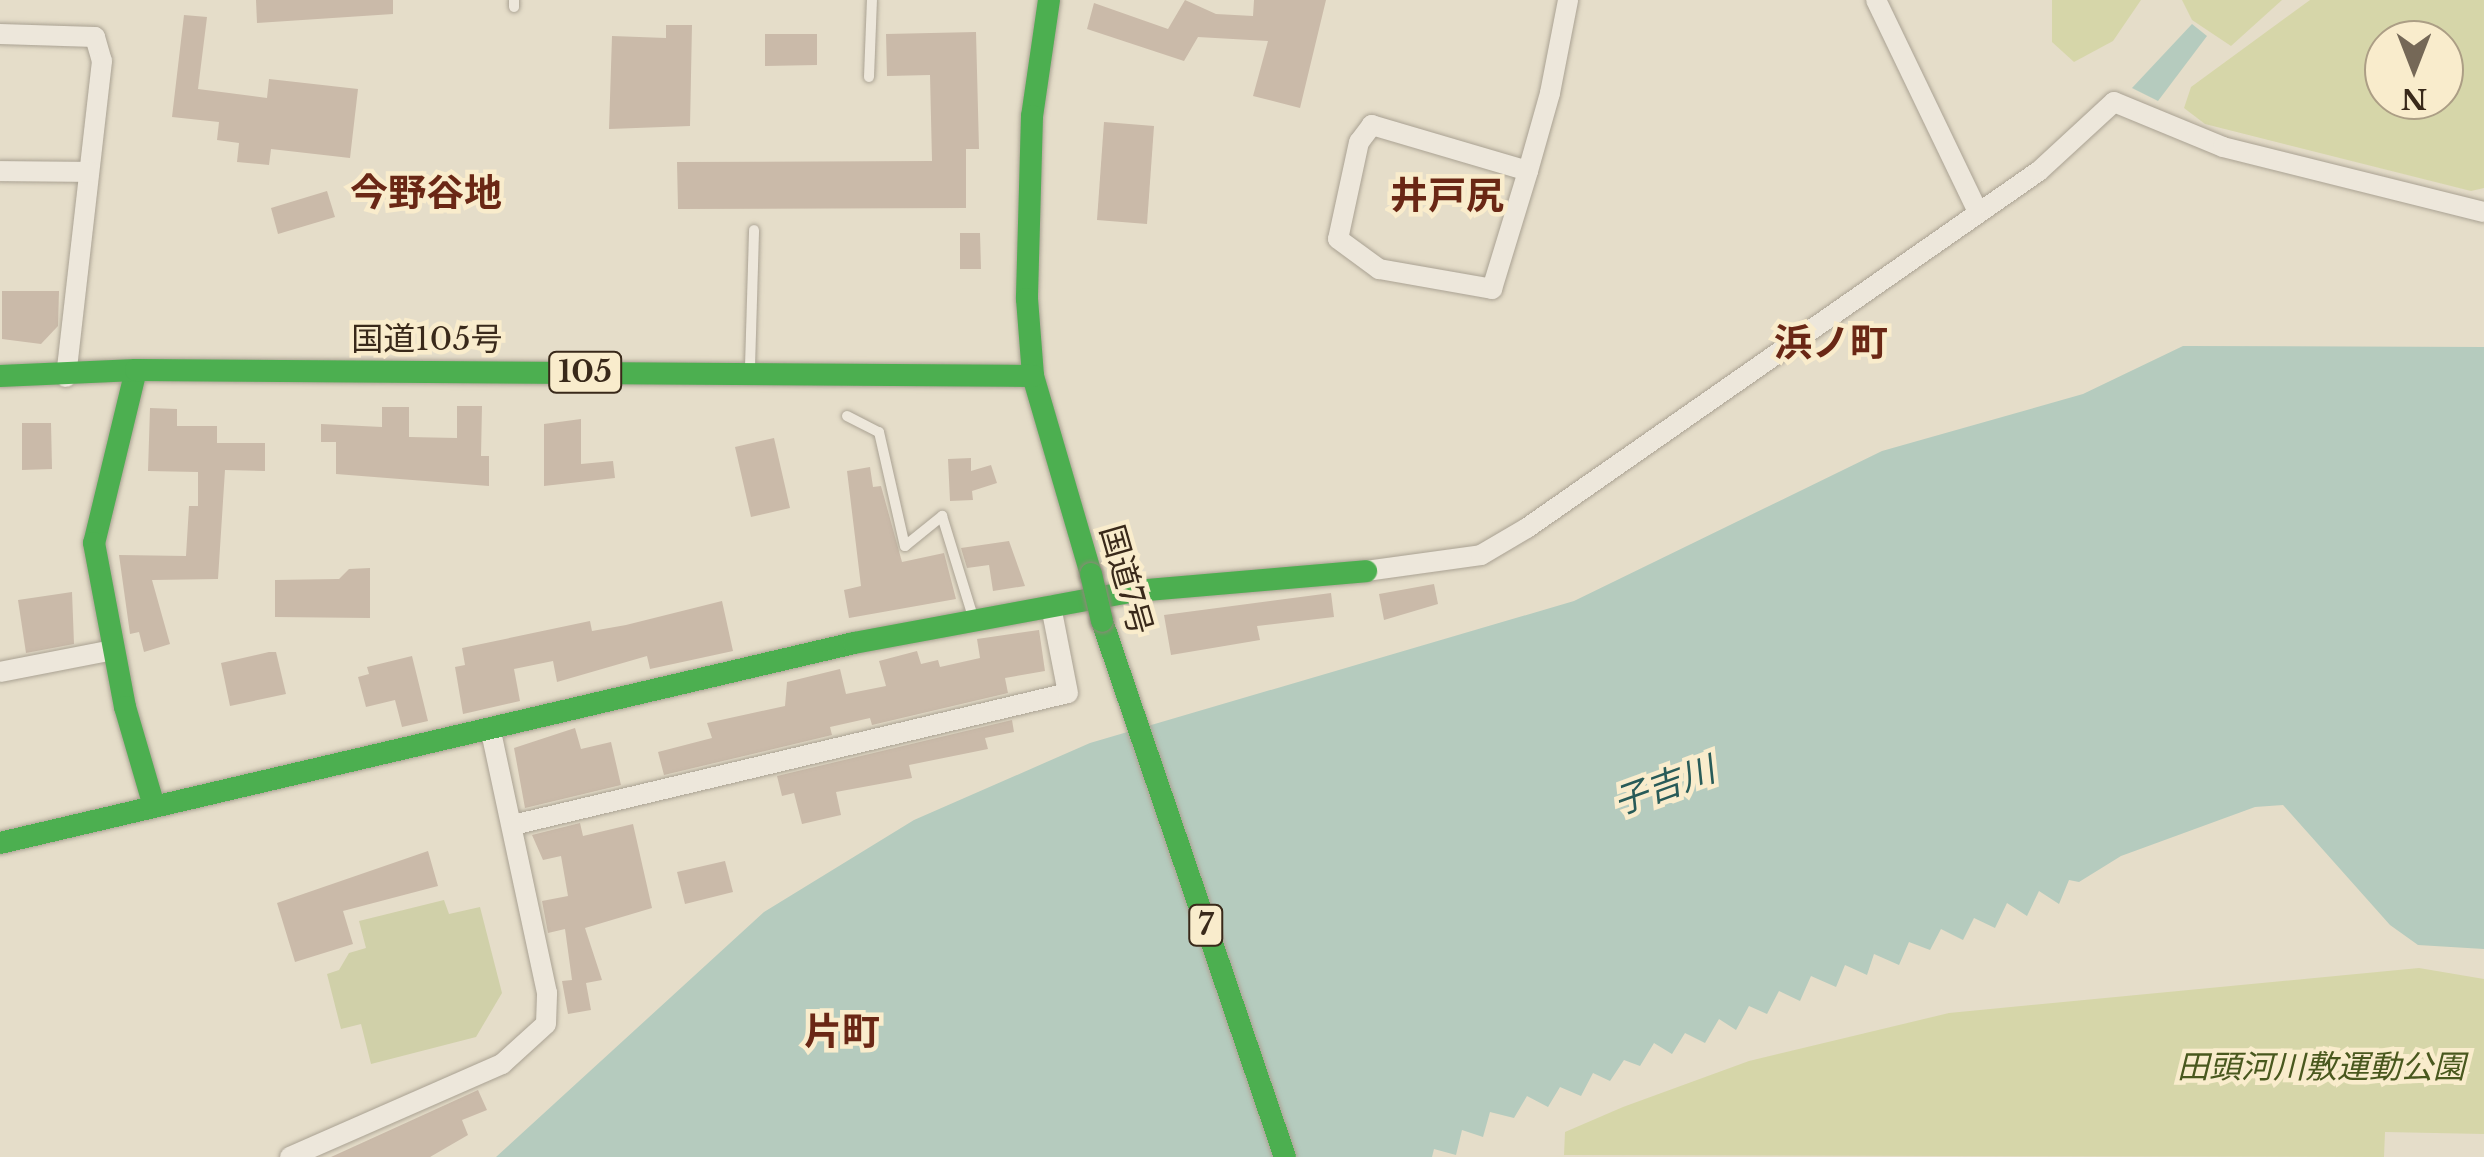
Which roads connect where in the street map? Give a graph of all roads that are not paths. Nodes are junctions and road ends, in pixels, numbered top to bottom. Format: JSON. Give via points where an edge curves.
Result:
{"nodes":[{"id":1,"x":872,"y":0,"type":"edge"},
{"id":2,"x":1049,"y":0,"type":"edge"},
{"id":3,"x":1568,"y":0,"type":"edge"},
{"id":4,"x":1876,"y":0,"type":"edge"},
{"id":5,"x":0,"y":34,"type":"edge"},
{"id":6,"x":869,"y":77,"type":"dead end"},
{"id":7,"x":1528,"y":170,"type":"junction"},
{"id":8,"x":0,"y":171,"type":"edge"},
{"id":9,"x":90,"y":172,"type":"junction"},
{"id":10,"x":1977,"y":210,"type":"junction"},
{"id":11,"x":2484,"y":212,"type":"edge"},
{"id":12,"x":754,"y":230,"type":"dead end"},
{"id":13,"x":136,"y":370,"type":"junction"},
{"id":14,"x":750,"y":372,"type":"junction"},
{"id":15,"x":0,"y":376,"type":"edge"},
{"id":16,"x":1033,"y":376,"type":"junction"},
{"id":17,"x":66,"y":377,"type":"junction"},
{"id":18,"x":847,"y":416,"type":"dead end"},
{"id":19,"x":1366,"y":570,"type":"joint"},
{"id":20,"x":1051,"y":606,"type":"junction"},
{"id":21,"x":974,"y":620,"type":"junction"},
{"id":22,"x":113,"y":650,"type":"junction"},
{"id":23,"x":0,"y":672,"type":"edge"},
{"id":24,"x":490,"y":728,"type":"junction"},
{"id":25,"x":154,"y":806,"type":"junction"},
{"id":26,"x":513,"y":826,"type":"junction"},
{"id":27,"x":0,"y":843,"type":"edge"},
{"id":28,"x":290,"y":1157,"type":"edge"},
{"id":29,"x":1286,"y":1157,"type":"edge"}],
"edges":[{"from":1,"to":6,"type":"lane"},
{"from":2,"to":16,"type":"main road","name":"国道7号","number":"7","via":[[1032,116]]},
{"from":3,"to":7,"type":"street"},
{"from":4,"to":10,"type":"street"},
{"from":5,"to":9,"type":"street","via":[[95,36],[102,60]]},
{"from":7,"to":7,"type":"street","via":[[1492,288],[1379,270],[1338,238],[1358,142],[1372,125]]},
{"from":8,"to":9,"type":"street"},
{"from":9,"to":17,"type":"street"},
{"from":10,"to":11,"type":"street","via":[[2039,171],[2114,102],[2223,147]]},
{"from":10,"to":19,"type":"street","via":[[1512,537],[1481,555]]},
{"from":12,"to":14,"type":"lane"},
{"from":13,"to":14,"type":"main road","name":"国道105号","number":"105"},
{"from":13,"to":17,"type":"main road","name":"国道105号","number":"105"},
{"from":13,"to":22,"type":"main road","via":[[94,543]]},
{"from":14,"to":16,"type":"main road","name":"国道105号","number":"105"},
{"from":15,"to":17,"type":"main road","name":"国道105号","number":"105"},
{"from":16,"to":29,"type":"main road","name":"国道7号","number":"7","bridge":true,"via":[[1102,621]]},
{"from":18,"to":21,"type":"lane","via":[[879,432],[906,546],[942,516]]},
{"from":19,"to":20,"type":"main road","via":[[1135,591]]},
{"from":20,"to":21,"type":"main road"},
{"from":20,"to":26,"type":"street","via":[[1068,693]]},
{"from":21,"to":24,"type":"main road"},
{"from":22,"to":23,"type":"street"},
{"from":22,"to":25,"type":"main road"},
{"from":24,"to":25,"type":"main road"},
{"from":24,"to":26,"type":"street"},
{"from":25,"to":27,"type":"main road"},
{"from":26,"to":28,"type":"street","via":[[547,993],[546,1024],[502,1064]]}]}
